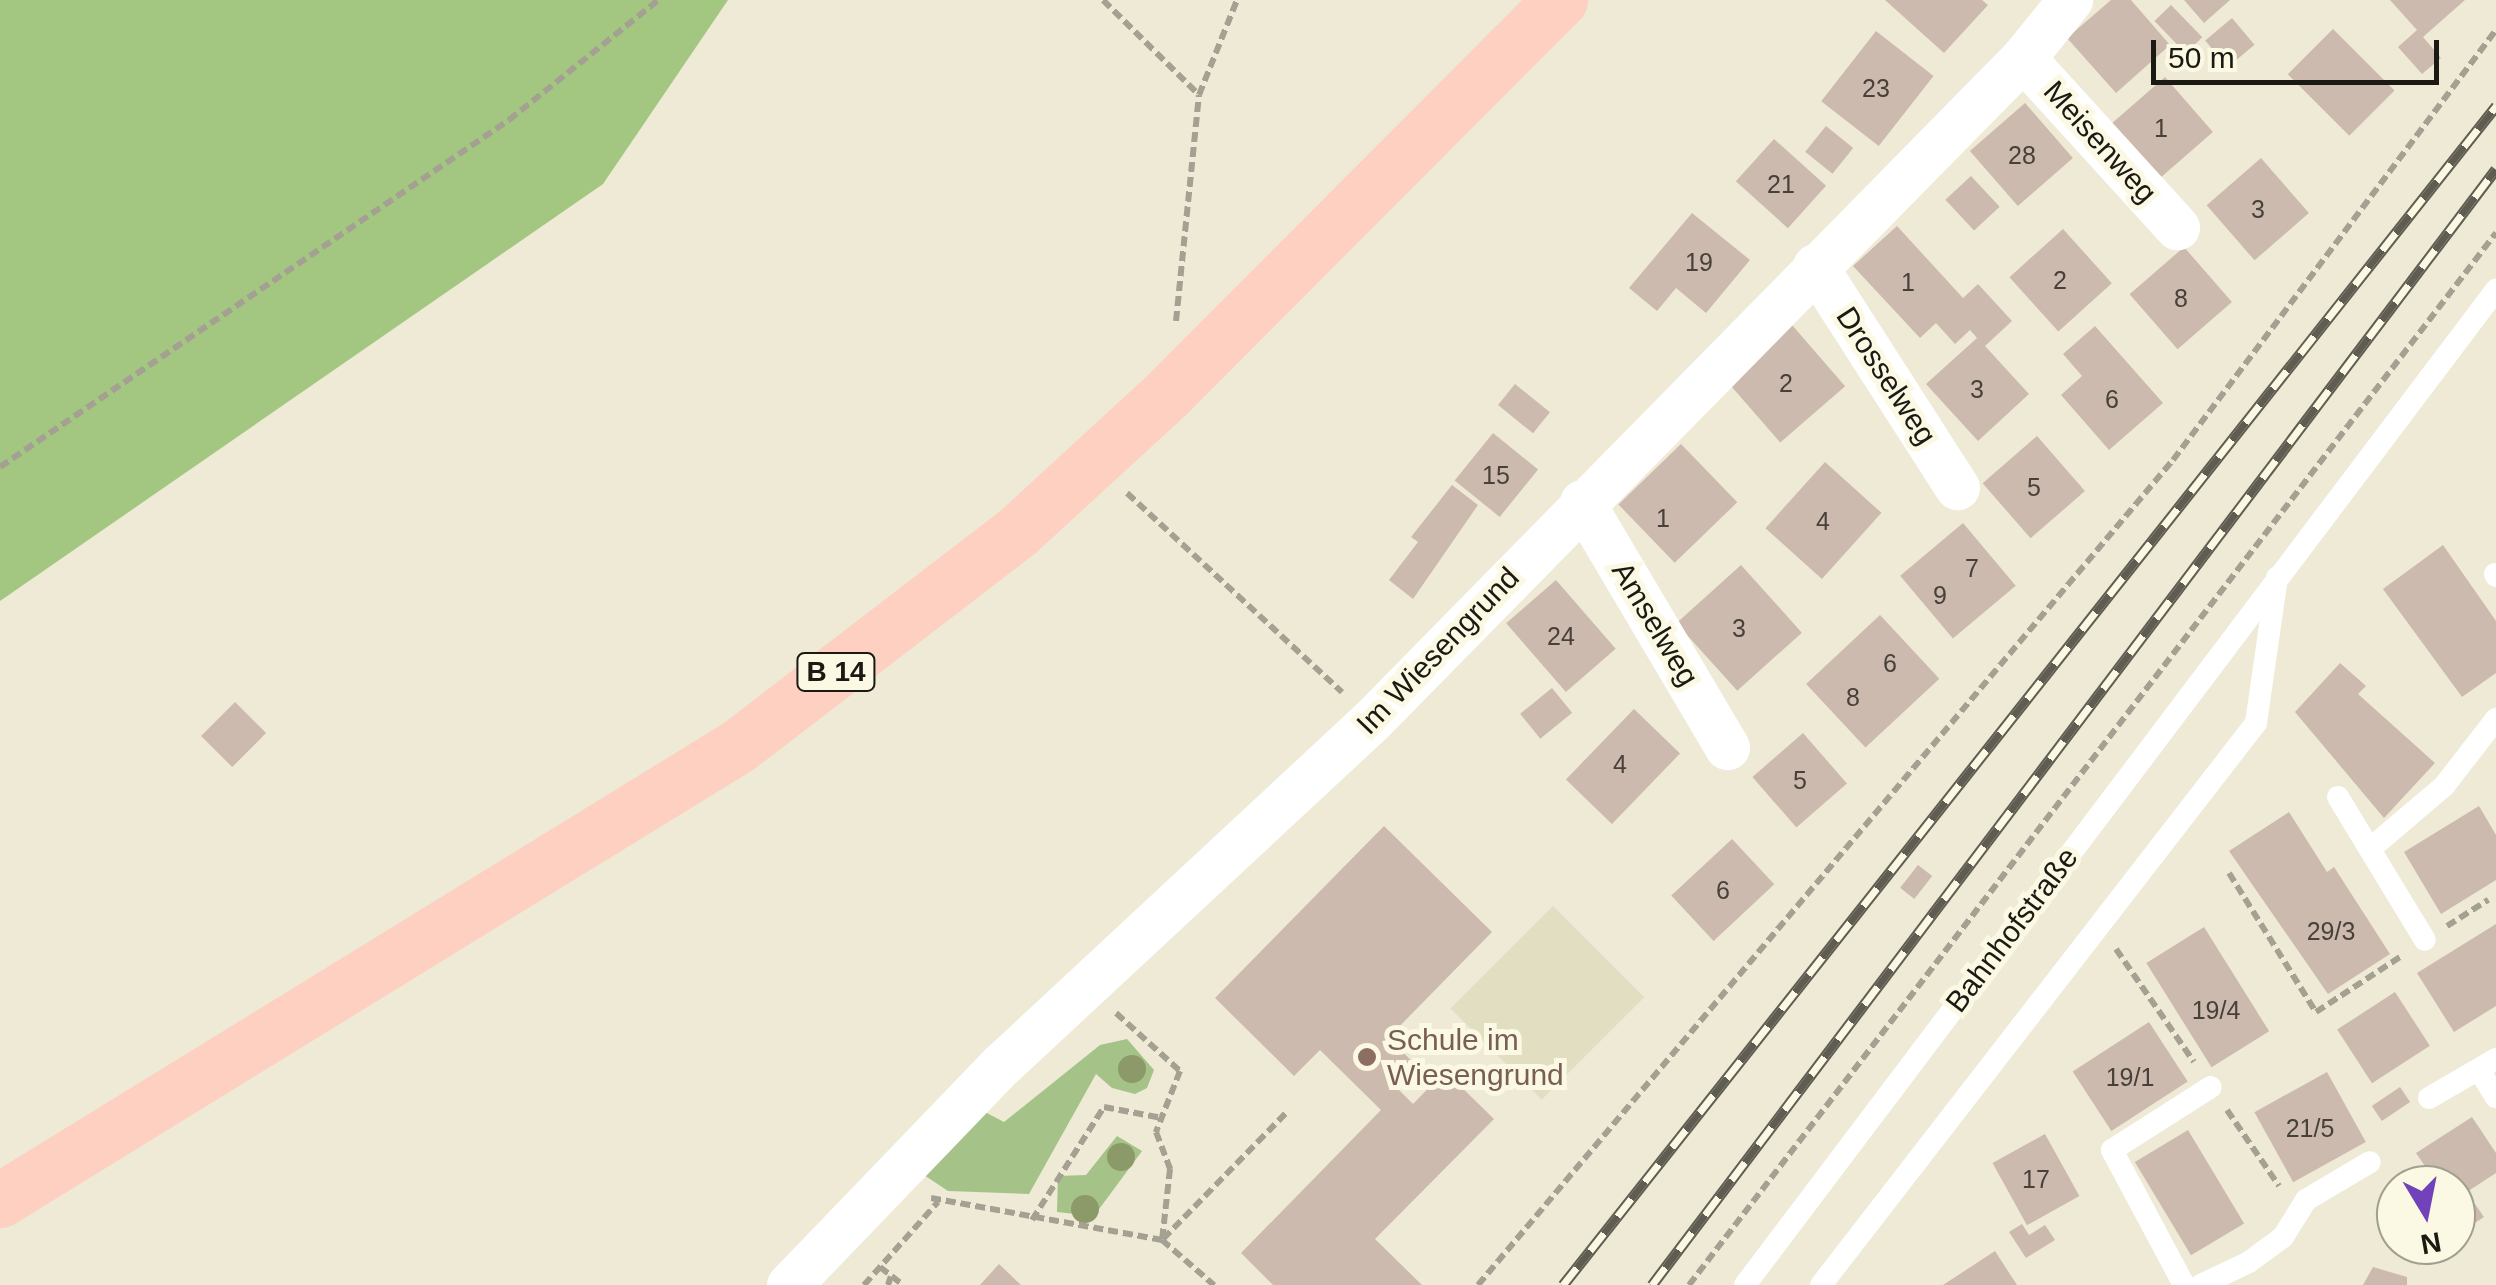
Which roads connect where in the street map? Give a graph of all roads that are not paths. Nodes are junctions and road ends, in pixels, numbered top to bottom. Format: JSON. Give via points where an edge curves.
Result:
{"nodes":[{"id":1,"x":1560,"y":0,"type":"edge"},
{"id":2,"x":2070,"y":0,"type":"edge"},
{"id":3,"x":2023,"y":58,"type":"junction"},
{"id":4,"x":2177,"y":227,"type":"dead end"},
{"id":5,"x":1815,"y":266,"type":"junction"},
{"id":6,"x":2496,"y":290,"type":"edge"},
{"id":7,"x":1957,"y":487,"type":"dead end"},
{"id":8,"x":1582,"y":502,"type":"junction"},
{"id":9,"x":2278,"y":575,"type":"junction"},
{"id":10,"x":2496,"y":720,"type":"edge"},
{"id":11,"x":1728,"y":746,"type":"dead end"},
{"id":12,"x":2338,"y":797,"type":"dead end"},
{"id":13,"x":2371,"y":848,"type":"junction"},
{"id":14,"x":2425,"y":940,"type":"road end"},
{"id":15,"x":2487,"y":1064,"type":"edge"},
{"id":16,"x":2211,"y":1087,"type":"dead end"},
{"id":17,"x":2496,"y":1097,"type":"edge"},
{"id":18,"x":2430,"y":1098,"type":"dead end"},
{"id":19,"x":2370,"y":1162,"type":"dead end"},
{"id":20,"x":0,"y":1200,"type":"edge"},
{"id":21,"x":789,"y":1285,"type":"edge"},
{"id":22,"x":1745,"y":1285,"type":"edge"},
{"id":23,"x":1822,"y":1285,"type":"edge"},
{"id":24,"x":2184,"y":1285,"type":"edge"},
{"id":25,"x":2201,"y":1285,"type":"edge"}],
"edges":[{"from":1,"to":20,"type":"main road","number":"B 14","via":[[1168,392],[1017,532],[738,746]]},
{"from":2,"to":3,"type":"street","name":"Im Wiesengrund"},
{"from":3,"to":4,"type":"street","name":"Meisenweg"},
{"from":3,"to":5,"type":"street","name":"Im Wiesengrund"},
{"from":5,"to":7,"type":"street","name":"Drosselweg"},
{"from":5,"to":8,"type":"street","name":"Im Wiesengrund"},
{"from":6,"to":9,"type":"lane","name":"Bahnhofstraße"},
{"from":8,"to":11,"type":"street","name":"Amselweg"},
{"from":8,"to":21,"type":"street","name":"Im Wiesengrund","via":[[1372,720],[1082,992]]},
{"from":9,"to":22,"type":"lane","name":"Bahnhofstraße"},
{"from":9,"to":23,"type":"lane","name":"Bahnhofstraße","via":[[2256,722]]},
{"from":10,"to":13,"type":"lane","via":[[2482,728],[2444,786]]},
{"from":12,"to":13,"type":"lane"},
{"from":13,"to":14,"type":"lane"},
{"from":15,"to":17,"type":"lane"},
{"from":15,"to":18,"type":"lane"},
{"from":16,"to":24,"type":"lane","via":[[2112,1150]]},
{"from":19,"to":25,"type":"lane","via":[[2306,1200],[2283,1237],[2249,1262]]}]}
